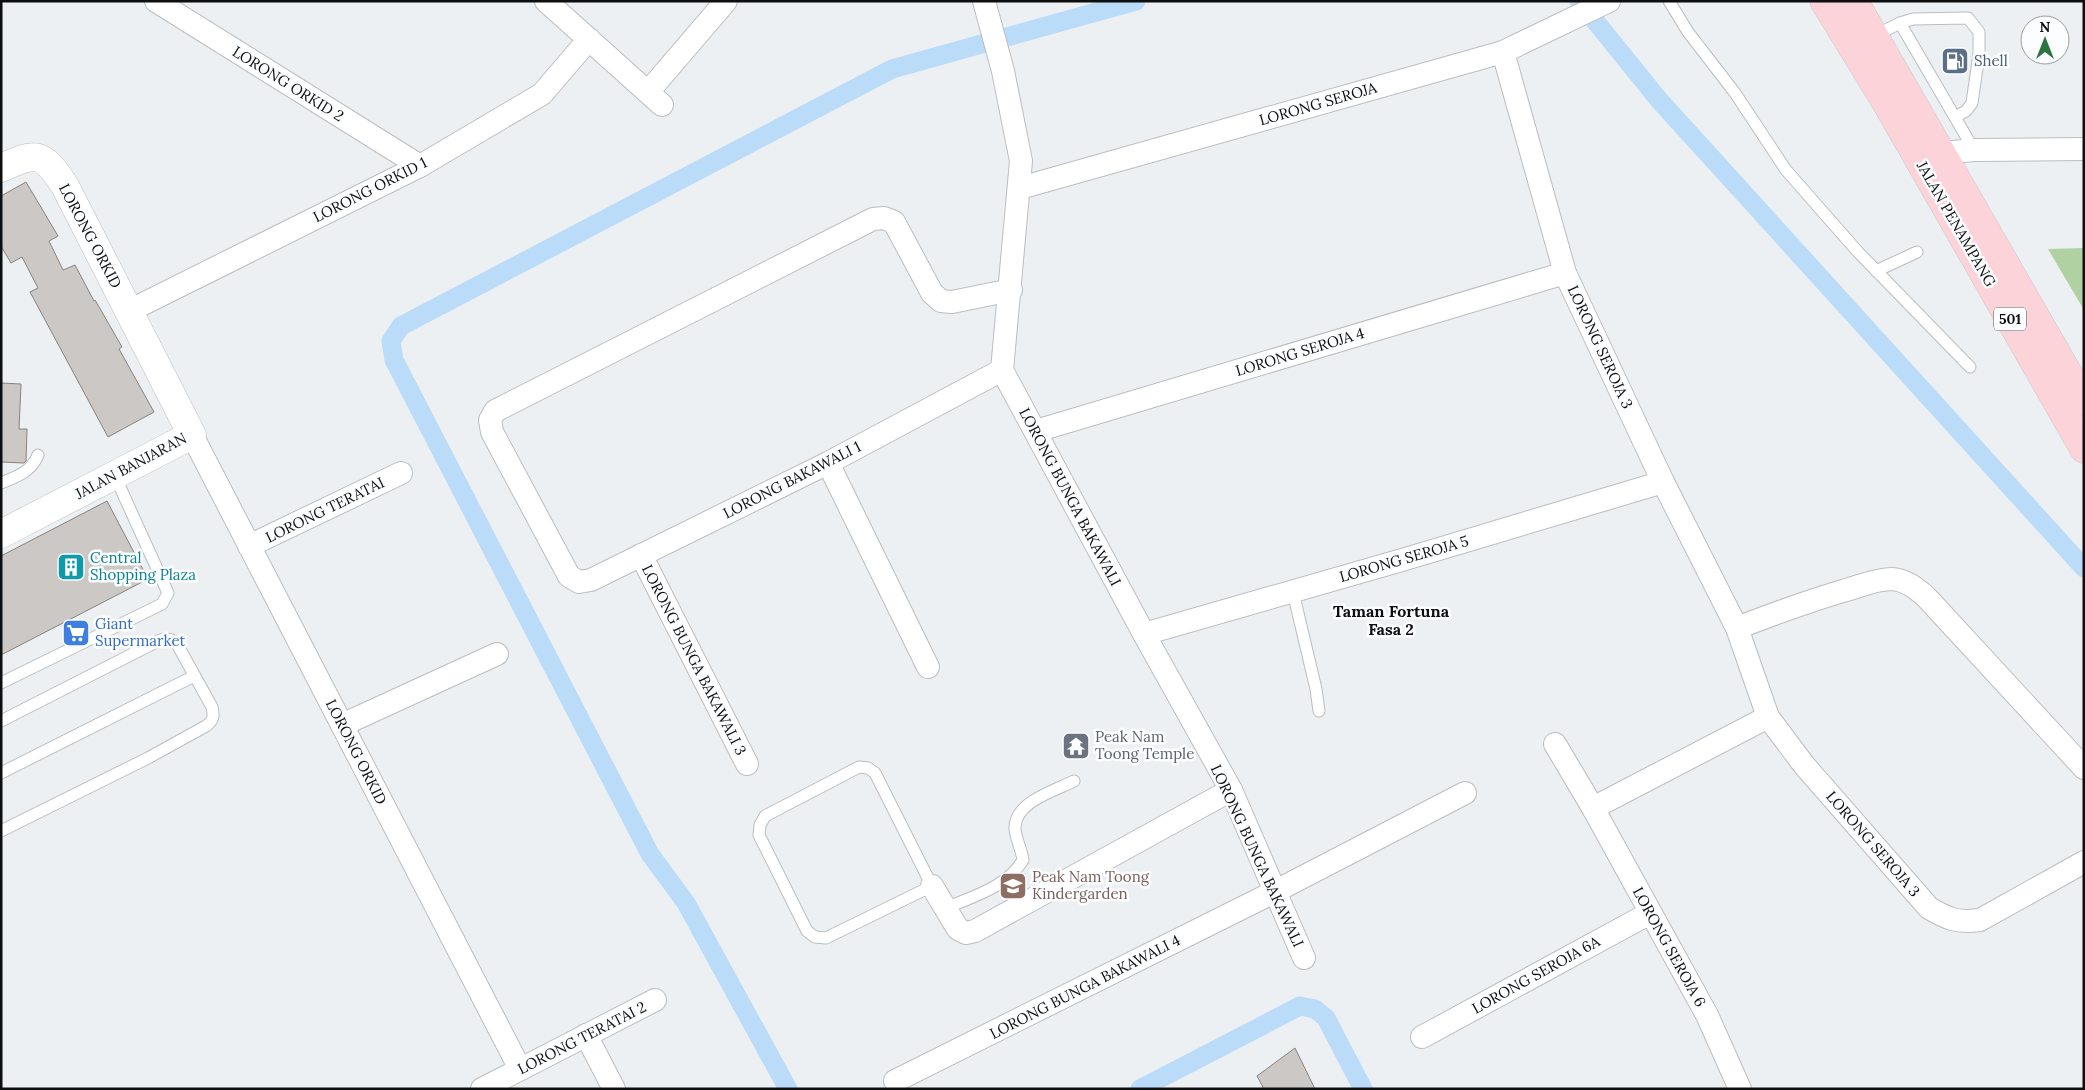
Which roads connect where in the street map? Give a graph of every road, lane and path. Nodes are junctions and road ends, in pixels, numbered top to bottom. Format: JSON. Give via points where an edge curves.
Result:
{"nodes":[{"id":1,"x":156,"y":1,"type":"edge"},
{"id":2,"x":546,"y":1,"type":"edge"},
{"id":3,"x":726,"y":1,"type":"edge"},
{"id":4,"x":1609,"y":1,"type":"edge"},
{"id":5,"x":1669,"y":1,"type":"edge"},
{"id":6,"x":1824,"y":1,"type":"edge"},
{"id":7,"x":1859,"y":4,"type":"edge"},
{"id":8,"x":987,"y":9,"type":"edge"},
{"id":9,"x":1900,"y":23,"type":"junction"},
{"id":10,"x":1874,"y":36,"type":"junction"},
{"id":11,"x":589,"y":39,"type":"junction"},
{"id":12,"x":1503,"y":52,"type":"junction"},
{"id":13,"x":1887,"y":104,"type":"junction"},
{"id":14,"x":1955,"y":118,"type":"junction"},
{"id":15,"x":2084,"y":149,"type":"edge"},
{"id":16,"x":1974,"y":150,"type":"junction"},
{"id":17,"x":1942,"y":154,"type":"junction"},
{"id":18,"x":420,"y":166,"type":"junction"},
{"id":19,"x":1,"y":168,"type":"edge"},
{"id":20,"x":1020,"y":188,"type":"junction"},
{"id":21,"x":1936,"y":190,"type":"junction"},
{"id":22,"x":1917,"y":252,"type":"dead end"},
{"id":23,"x":1876,"y":271,"type":"junction"},
{"id":24,"x":1565,"y":273,"type":"junction"},
{"id":25,"x":1011,"y":290,"type":"junction"},
{"id":26,"x":129,"y":311,"type":"junction"},
{"id":27,"x":1970,"y":367,"type":"dead end"},
{"id":28,"x":1002,"y":370,"type":"junction"},
{"id":29,"x":2084,"y":401,"type":"edge"},
{"id":30,"x":1036,"y":431,"type":"junction"},
{"id":31,"x":192,"y":435,"type":"junction"},
{"id":32,"x":2084,"y":449,"type":"edge"},
{"id":33,"x":38,"y":454,"type":"dead end"},
{"id":34,"x":828,"y":463,"type":"junction"},
{"id":35,"x":401,"y":474,"type":"dead end"},
{"id":36,"x":115,"y":476,"type":"junction"},
{"id":37,"x":1663,"y":482,"type":"junction"},
{"id":38,"x":1,"y":483,"type":"edge"},
{"id":39,"x":1,"y":534,"type":"edge"},
{"id":40,"x":249,"y":546,"type":"junction"},
{"id":41,"x":641,"y":555,"type":"junction"},
{"id":42,"x":1292,"y":592,"type":"junction"},
{"id":43,"x":1737,"y":628,"type":"junction"},
{"id":44,"x":1144,"y":634,"type":"junction"},
{"id":45,"x":496,"y":654,"type":"dead end"},
{"id":46,"x":928,"y":668,"type":"dead end"},
{"id":47,"x":194,"y":676,"type":"junction"},
{"id":48,"x":1,"y":683,"type":"edge"},
{"id":49,"x":1319,"y":711,"type":"dead end"},
{"id":50,"x":1768,"y":717,"type":"junction"},
{"id":51,"x":1,"y":721,"type":"edge"},
{"id":52,"x":342,"y":726,"type":"junction"},
{"id":53,"x":1555,"y":744,"type":"dead end"},
{"id":54,"x":747,"y":764,"type":"dead end"},
{"id":55,"x":2084,"y":768,"type":"edge"},
{"id":56,"x":1,"y":773,"type":"edge"},
{"id":57,"x":1074,"y":781,"type":"dead end"},
{"id":58,"x":1230,"y":790,"type":"junction"},
{"id":59,"x":1465,"y":794,"type":"dead end"},
{"id":60,"x":1593,"y":808,"type":"junction"},
{"id":61,"x":1,"y":830,"type":"edge"},
{"id":62,"x":2084,"y":862,"type":"edge"},
{"id":63,"x":932,"y":886,"type":"junction"},
{"id":64,"x":1274,"y":892,"type":"junction"},
{"id":65,"x":946,"y":908,"type":"junction"},
{"id":66,"x":1650,"y":913,"type":"junction"},
{"id":67,"x":1304,"y":958,"type":"dead end"},
{"id":68,"x":655,"y":1000,"type":"dead end"},
{"id":69,"x":586,"y":1035,"type":"junction"},
{"id":70,"x":1422,"y":1037,"type":"dead end"},
{"id":71,"x":520,"y":1069,"type":"junction"},
{"id":72,"x":896,"y":1081,"type":"dead end"},
{"id":73,"x":482,"y":1089,"type":"edge"},
{"id":74,"x":614,"y":1089,"type":"edge"},
{"id":75,"x":1740,"y":1089,"type":"edge"}],
"edges":[{"from":1,"to":18,"type":"street","name":"LORONG ORKID 2"},
{"from":2,"to":11,"type":"street"},
{"from":3,"to":11,"type":"street","via":[[655,98]]},
{"from":4,"to":12,"type":"street","name":"LORONG SEROJA"},
{"from":5,"to":23,"type":"lane","via":[[1786,170]]},
{"from":6,"to":13,"type":"main road","name":"JALAN PENAMPANG","number":"501"},
{"from":7,"to":10,"type":"main road","name":"JALAN PENAMPANG","number":"501"},
{"from":8,"to":20,"type":"street","via":[[1021,161]]},
{"from":9,"to":10,"type":"lane"},
{"from":9,"to":14,"type":"lane"},
{"from":9,"to":14,"type":"lane","via":[[1913,19],[1968,18],[1979,32],[1972,104]]},
{"from":10,"to":17,"type":"main road","name":"JALAN PENAMPANG","number":"501"},
{"from":11,"to":18,"type":"street","name":"LORONG ORKID 1","via":[[542,94]]},
{"from":12,"to":20,"type":"street","name":"LORONG SEROJA"},
{"from":12,"to":24,"type":"street","name":"LORONG SEROJA 3"},
{"from":13,"to":17,"type":"main road","via":[[1922,142]]},
{"from":13,"to":21,"type":"main road","name":"JALAN PENAMPANG","number":"501"},
{"from":14,"to":16,"type":"lane"},
{"from":15,"to":16,"type":"street"},
{"from":16,"to":17,"type":"street"},
{"from":17,"to":21,"type":"main road"},
{"from":17,"to":29,"type":"main road","name":"JALAN PENAMPANG","number":"501"},
{"from":18,"to":26,"type":"street","name":"LORONG ORKID 1"},
{"from":19,"to":26,"type":"street","name":"LORONG ORKID","via":[[35,156],[49,163],[65,186]]},
{"from":20,"to":25,"type":"street"},
{"from":21,"to":32,"type":"main road","name":"JALAN PENAMPANG","number":"501"},
{"from":22,"to":23,"type":"lane"},
{"from":23,"to":27,"type":"lane"},
{"from":24,"to":30,"type":"street","name":"LORONG SEROJA 4"},
{"from":24,"to":37,"type":"street","name":"LORONG SEROJA 3"},
{"from":25,"to":28,"type":"street"},
{"from":25,"to":41,"type":"street","name":"LORONG BAKAWALI 1","via":[[952,302],[941,300],[932,293],[894,222],[884,218],[873,219],[495,411],[490,420],[492,432],[569,576],[579,582],[591,580]]},
{"from":26,"to":31,"type":"street","name":"JALAN BANJARAN"},
{"from":28,"to":30,"type":"street","name":"LORONG BUNGA BAKAWALI"},
{"from":28,"to":34,"type":"street","name":"LORONG BAKAWALI 1"},
{"from":30,"to":44,"type":"street","name":"LORONG BUNGA BAKAWALI"},
{"from":31,"to":36,"type":"street","name":"JALAN BANJARAN"},
{"from":31,"to":40,"type":"street","name":"LORONG ORKID"},
{"from":33,"to":38,"type":"lane","via":[[29,471]]},
{"from":34,"to":41,"type":"street","name":"LORONG BAKAWALI 1"},
{"from":34,"to":46,"type":"street"},
{"from":35,"to":40,"type":"street","name":"LORONG TERATAI"},
{"from":36,"to":39,"type":"street","name":"JALAN BANJARAN"},
{"from":36,"to":48,"type":"lane","via":[[168,593],[162,604]]},
{"from":37,"to":42,"type":"street","name":"LORONG SEROJA 5"},
{"from":37,"to":43,"type":"street","name":"LORONG SEROJA 3"},
{"from":40,"to":52,"type":"street","name":"LORONG ORKID"},
{"from":41,"to":54,"type":"street","name":"LORONG BUNGA BAKAWALI 3"},
{"from":42,"to":44,"type":"street","name":"LORONG SEROJA 5"},
{"from":42,"to":49,"type":"lane"},
{"from":43,"to":50,"type":"street","name":"LORONG SEROJA 3"},
{"from":43,"to":55,"type":"street","via":[[1795,605],[1874,582],[1891,579],[1905,582],[1928,598]]},
{"from":44,"to":58,"type":"street","name":"LORONG BUNGA BAKAWALI"},
{"from":45,"to":52,"type":"street"},
{"from":47,"to":51,"type":"lane","via":[[177,644],[173,640],[160,640]]},
{"from":47,"to":56,"type":"lane"},
{"from":47,"to":61,"type":"lane","via":[[212,706],[212,722],[148,758]]},
{"from":50,"to":60,"type":"street"},
{"from":50,"to":62,"type":"street","name":"LORONG SEROJA 3","via":[[1804,765],[1929,908],[1946,918],[1963,922],[1980,920]]},
{"from":52,"to":71,"type":"street","name":"LORONG ORKID"},
{"from":53,"to":60,"type":"street","name":"LORONG SEROJA 6"},
{"from":57,"to":65,"type":"lane","via":[[1026,805],[1018,817],[1015,830],[1023,860],[1016,872],[1002,883]]},
{"from":58,"to":64,"type":"street","name":"LORONG BUNGA BAKAWALI"},
{"from":58,"to":65,"type":"street","via":[[976,931],[966,933],[958,929]]},
{"from":59,"to":64,"type":"street","name":"LORONG BUNGA BAKAWALI 4"},
{"from":60,"to":66,"type":"street","name":"LORONG SEROJA 6"},
{"from":63,"to":63,"type":"lane","via":[[826,938],[815,938],[807,931],[759,835],[760,825],[765,816],[859,767],[868,768],[875,773]]},
{"from":63,"to":65,"type":"street"},
{"from":64,"to":67,"type":"street","name":"LORONG BUNGA BAKAWALI"},
{"from":64,"to":72,"type":"street","name":"LORONG BUNGA BAKAWALI 4"},
{"from":66,"to":70,"type":"street","name":"LORONG SEROJA 6A"},
{"from":66,"to":75,"type":"street","name":"LORONG SEROJA 6","via":[[1707,1015]]},
{"from":68,"to":69,"type":"street","name":"LORONG TERATAI 2"},
{"from":69,"to":71,"type":"street","name":"LORONG TERATAI 2"},
{"from":69,"to":74,"type":"street"},
{"from":71,"to":73,"type":"street","name":"LORONG TERATAI 2"}]}
